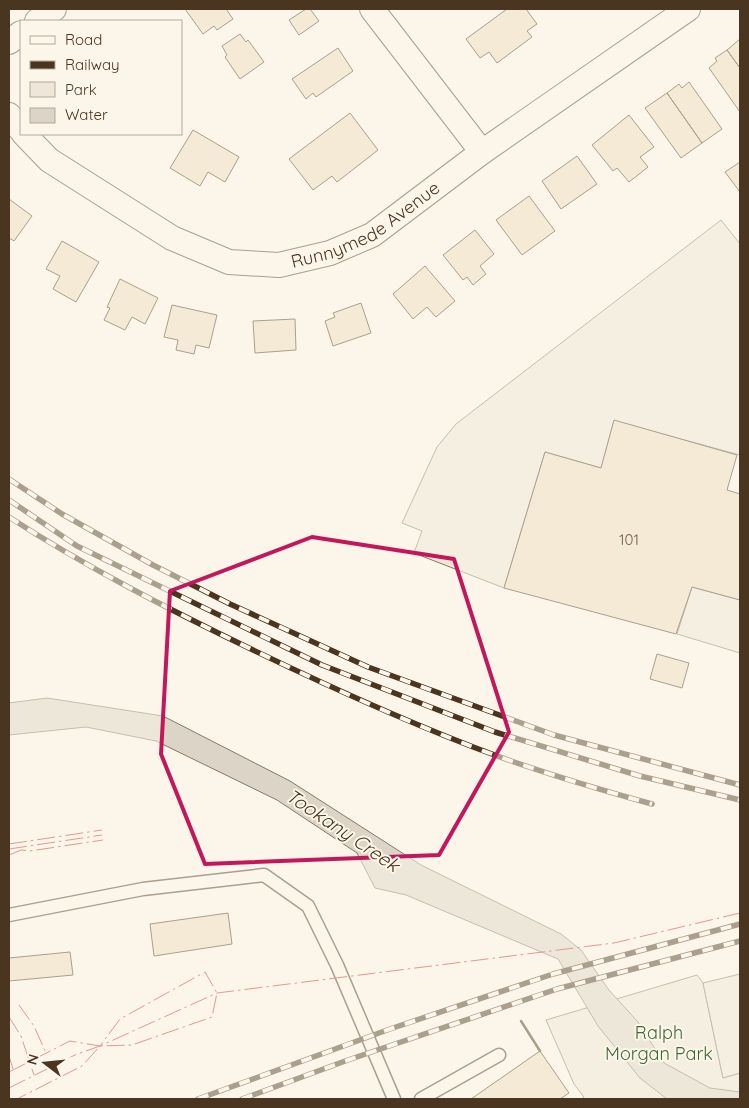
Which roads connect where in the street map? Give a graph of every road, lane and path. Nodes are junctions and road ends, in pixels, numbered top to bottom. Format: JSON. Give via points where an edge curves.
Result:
{"nodes":[{"id":1,"x":54,"y":9,"type":"edge"},
{"id":2,"x":372,"y":9,"type":"edge"},
{"id":3,"x":688,"y":9,"type":"edge"},
{"id":4,"x":38,"y":20,"type":"edge"},
{"id":5,"x":20,"y":34,"type":"edge"},
{"id":6,"x":9,"y":42,"type":"edge"},
{"id":7,"x":9,"y":115,"type":"edge"},
{"id":8,"x":20,"y":129,"type":"edge"},
{"id":9,"x":25,"y":135,"type":"edge"},
{"id":10,"x":482,"y":152,"type":"junction"},
{"id":11,"x":9,"y":915,"type":"edge"},
{"id":12,"x":499,"y":1055,"type":"dead end"},
{"id":13,"x":394,"y":1099,"type":"edge"},
{"id":14,"x":421,"y":1099,"type":"edge"}],
"edges":[{"from":1,"to":4,"type":"street"},
{"from":2,"to":10,"type":"street"},
{"from":3,"to":10,"type":"street","name":"Runnymede Avenue"},
{"from":5,"to":6,"type":"street"},
{"from":7,"to":8,"type":"street"},
{"from":9,"to":10,"type":"street","name":"Runnymede Avenue","via":[[49,160],[172,238],[228,262],[279,265],[330,253],[372,235]]},
{"from":11,"to":13,"type":"lane","via":[[143,889],[264,875],[308,906]]},
{"from":12,"to":14,"type":"lane"}]}
